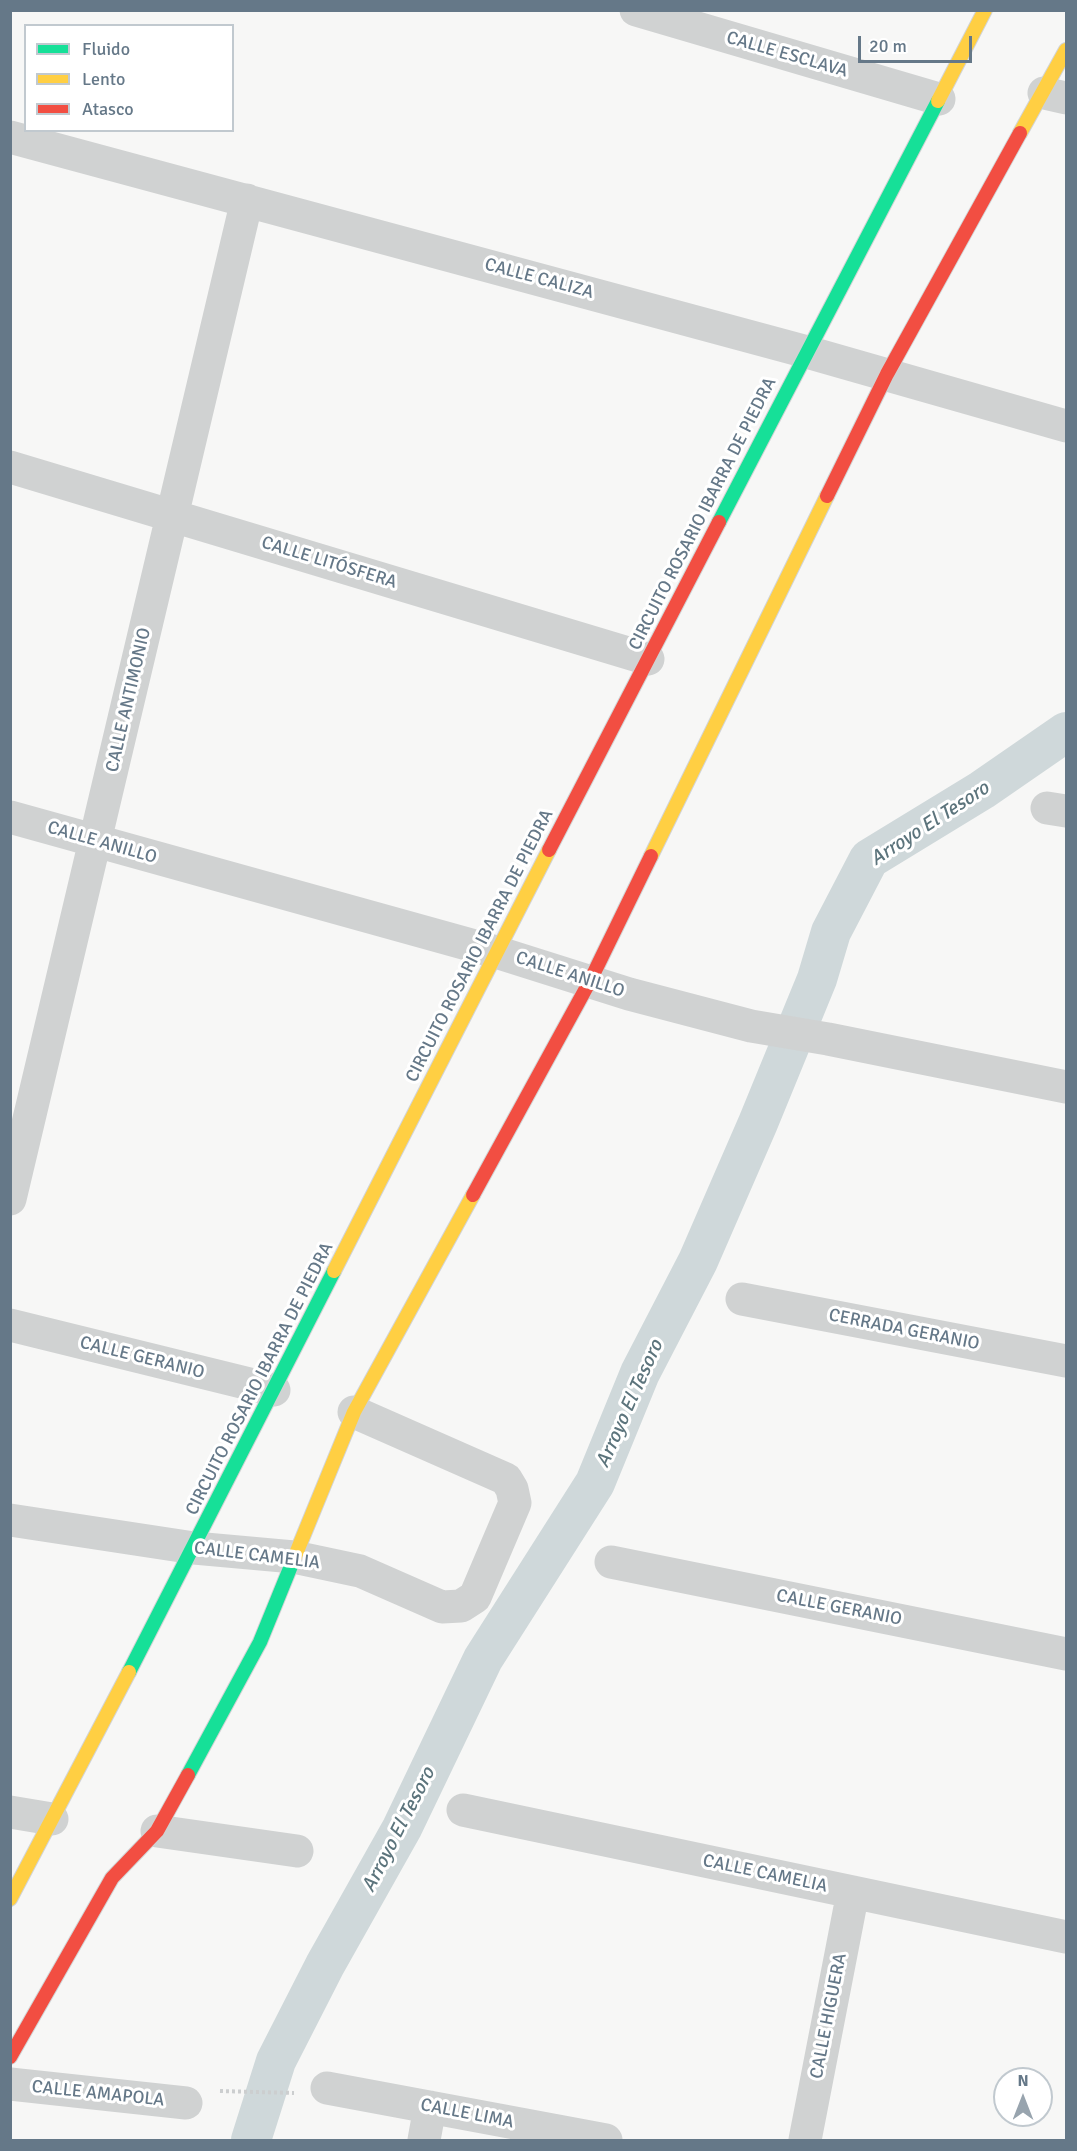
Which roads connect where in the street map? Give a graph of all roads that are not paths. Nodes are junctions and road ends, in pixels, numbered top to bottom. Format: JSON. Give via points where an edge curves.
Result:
{"nodes":[{"id":1,"x":636,"y":10,"type":"edge"},
{"id":2,"x":985,"y":10,"type":"edge"},
{"id":3,"x":1066,"y":50,"type":"edge"},
{"id":4,"x":1055,"y":96,"type":"edge"},
{"id":5,"x":939,"y":99,"type":"junction"},
{"id":6,"x":10,"y":137,"type":"edge"},
{"id":7,"x":247,"y":200,"type":"junction"},
{"id":8,"x":807,"y":352,"type":"junction"},
{"id":9,"x":886,"y":374,"type":"junction"},
{"id":10,"x":1066,"y":426,"type":"edge"},
{"id":11,"x":10,"y":467,"type":"edge"},
{"id":12,"x":171,"y":516,"type":"junction"},
{"id":13,"x":648,"y":659,"type":"junction"},
{"id":14,"x":10,"y":817,"type":"edge"},
{"id":15,"x":96,"y":842,"type":"junction"},
{"id":16,"x":496,"y":952,"type":"junction"},
{"id":17,"x":590,"y":981,"type":"junction"},
{"id":18,"x":1066,"y":1086,"type":"edge"},
{"id":19,"x":10,"y":1199,"type":"edge"},
{"id":20,"x":742,"y":1299,"type":"dead end"},
{"id":21,"x":10,"y":1325,"type":"edge"},
{"id":22,"x":1066,"y":1361,"type":"edge"},
{"id":23,"x":274,"y":1390,"type":"junction"},
{"id":24,"x":354,"y":1412,"type":"junction"},
{"id":25,"x":10,"y":1520,"type":"edge"},
{"id":26,"x":194,"y":1548,"type":"junction"},
{"id":27,"x":294,"y":1557,"type":"junction"},
{"id":28,"x":611,"y":1562,"type":"dead end"},
{"id":29,"x":1066,"y":1654,"type":"edge"},
{"id":30,"x":464,"y":1810,"type":"dead end"},
{"id":31,"x":10,"y":1812,"type":"edge"},
{"id":32,"x":52,"y":1819,"type":"junction"},
{"id":33,"x":157,"y":1831,"type":"junction"},
{"id":34,"x":297,"y":1851,"type":"dead end"},
{"id":35,"x":853,"y":1892,"type":"junction"},
{"id":36,"x":10,"y":1899,"type":"edge"},
{"id":37,"x":1066,"y":1937,"type":"edge"},
{"id":38,"x":10,"y":2057,"type":"edge"},
{"id":39,"x":10,"y":2084,"type":"edge"},
{"id":40,"x":327,"y":2088,"type":"dead end"},
{"id":41,"x":186,"y":2103,"type":"dead end"},
{"id":42,"x":430,"y":2107,"type":"junction"},
{"id":43,"x":564,"y":2136,"type":"edge"},
{"id":44,"x":424,"y":2140,"type":"edge"},
{"id":45,"x":606,"y":2140,"type":"edge"},
{"id":46,"x":806,"y":2140,"type":"edge"}],
"edges":[{"from":1,"to":5,"type":"street","name":"CALLE ESCLAVA"},
{"from":2,"to":5,"type":"main road","name":"CIRCUITO ROSARIO IBARRA DE PIEDRA"},
{"from":3,"to":4,"type":"main road"},
{"from":4,"to":9,"type":"main road"},
{"from":5,"to":8,"type":"main road","name":"CIRCUITO ROSARIO IBARRA DE PIEDRA"},
{"from":6,"to":7,"type":"street","name":"CALLE CALIZA"},
{"from":7,"to":8,"type":"street","name":"CALLE CALIZA"},
{"from":7,"to":12,"type":"street","name":"CALLE ANTIMONIO"},
{"from":8,"to":9,"type":"street","name":"CALLE CALIZA"},
{"from":8,"to":13,"type":"main road","name":"CIRCUITO ROSARIO IBARRA DE PIEDRA"},
{"from":9,"to":10,"type":"street","name":"CALLE CALIZA"},
{"from":9,"to":17,"type":"main road"},
{"from":11,"to":12,"type":"street","name":"CALLE LITÓSFERA"},
{"from":12,"to":13,"type":"street","name":"CALLE LITÓSFERA"},
{"from":12,"to":15,"type":"street","name":"CALLE ANTIMONIO"},
{"from":13,"to":16,"type":"main road","name":"CIRCUITO ROSARIO IBARRA DE PIEDRA"},
{"from":14,"to":15,"type":"street","name":"CALLE ANILLO"},
{"from":15,"to":16,"type":"street","name":"CALLE ANILLO"},
{"from":15,"to":19,"type":"street","name":"CALLE ANTIMONIO"},
{"from":16,"to":17,"type":"street","name":"CALLE ANILLO"},
{"from":16,"to":23,"type":"main road","name":"CIRCUITO ROSARIO IBARRA DE PIEDRA"},
{"from":17,"to":18,"type":"street","name":"CALLE ANILLO","via":[[751,1026]]},
{"from":17,"to":24,"type":"main road"},
{"from":20,"to":22,"type":"street","name":"CERRADA GERANIO"},
{"from":21,"to":23,"type":"street","name":"CALLE GERANIO"},
{"from":23,"to":26,"type":"main road","name":"CIRCUITO ROSARIO IBARRA DE PIEDRA"},
{"from":24,"to":27,"type":"main road"},
{"from":24,"to":27,"type":"street","name":"CALLE CAMELIA","via":[[506,1479],[515,1503],[475,1597],[461,1606],[442,1607],[360,1571]]},
{"from":25,"to":26,"type":"street","name":"CALLE CAMELIA"},
{"from":26,"to":27,"type":"street","name":"CALLE CAMELIA"},
{"from":26,"to":32,"type":"main road","name":"CIRCUITO ROSARIO IBARRA DE PIEDRA"},
{"from":27,"to":33,"type":"main road","via":[[260,1642]]},
{"from":28,"to":29,"type":"street","name":"CALLE GERANIO"},
{"from":30,"to":35,"type":"street","name":"CALLE CAMELIA"},
{"from":31,"to":32,"type":"street"},
{"from":32,"to":36,"type":"main road","name":"CIRCUITO ROSARIO IBARRA DE PIEDRA"},
{"from":33,"to":34,"type":"street"},
{"from":33,"to":38,"type":"main road","via":[[112,1878]]},
{"from":35,"to":37,"type":"street","name":"CALLE CAMELIA"},
{"from":35,"to":46,"type":"street","name":"CALLE HIGUERA"},
{"from":39,"to":41,"type":"street","name":"CALLE AMAPOLA"},
{"from":40,"to":42,"type":"street","name":"CALLE LIMA"},
{"from":42,"to":43,"type":"street","name":"CALLE LIMA"},
{"from":42,"to":44,"type":"street"},
{"from":43,"to":45,"type":"street","name":"CALLE LIMA"}]}
